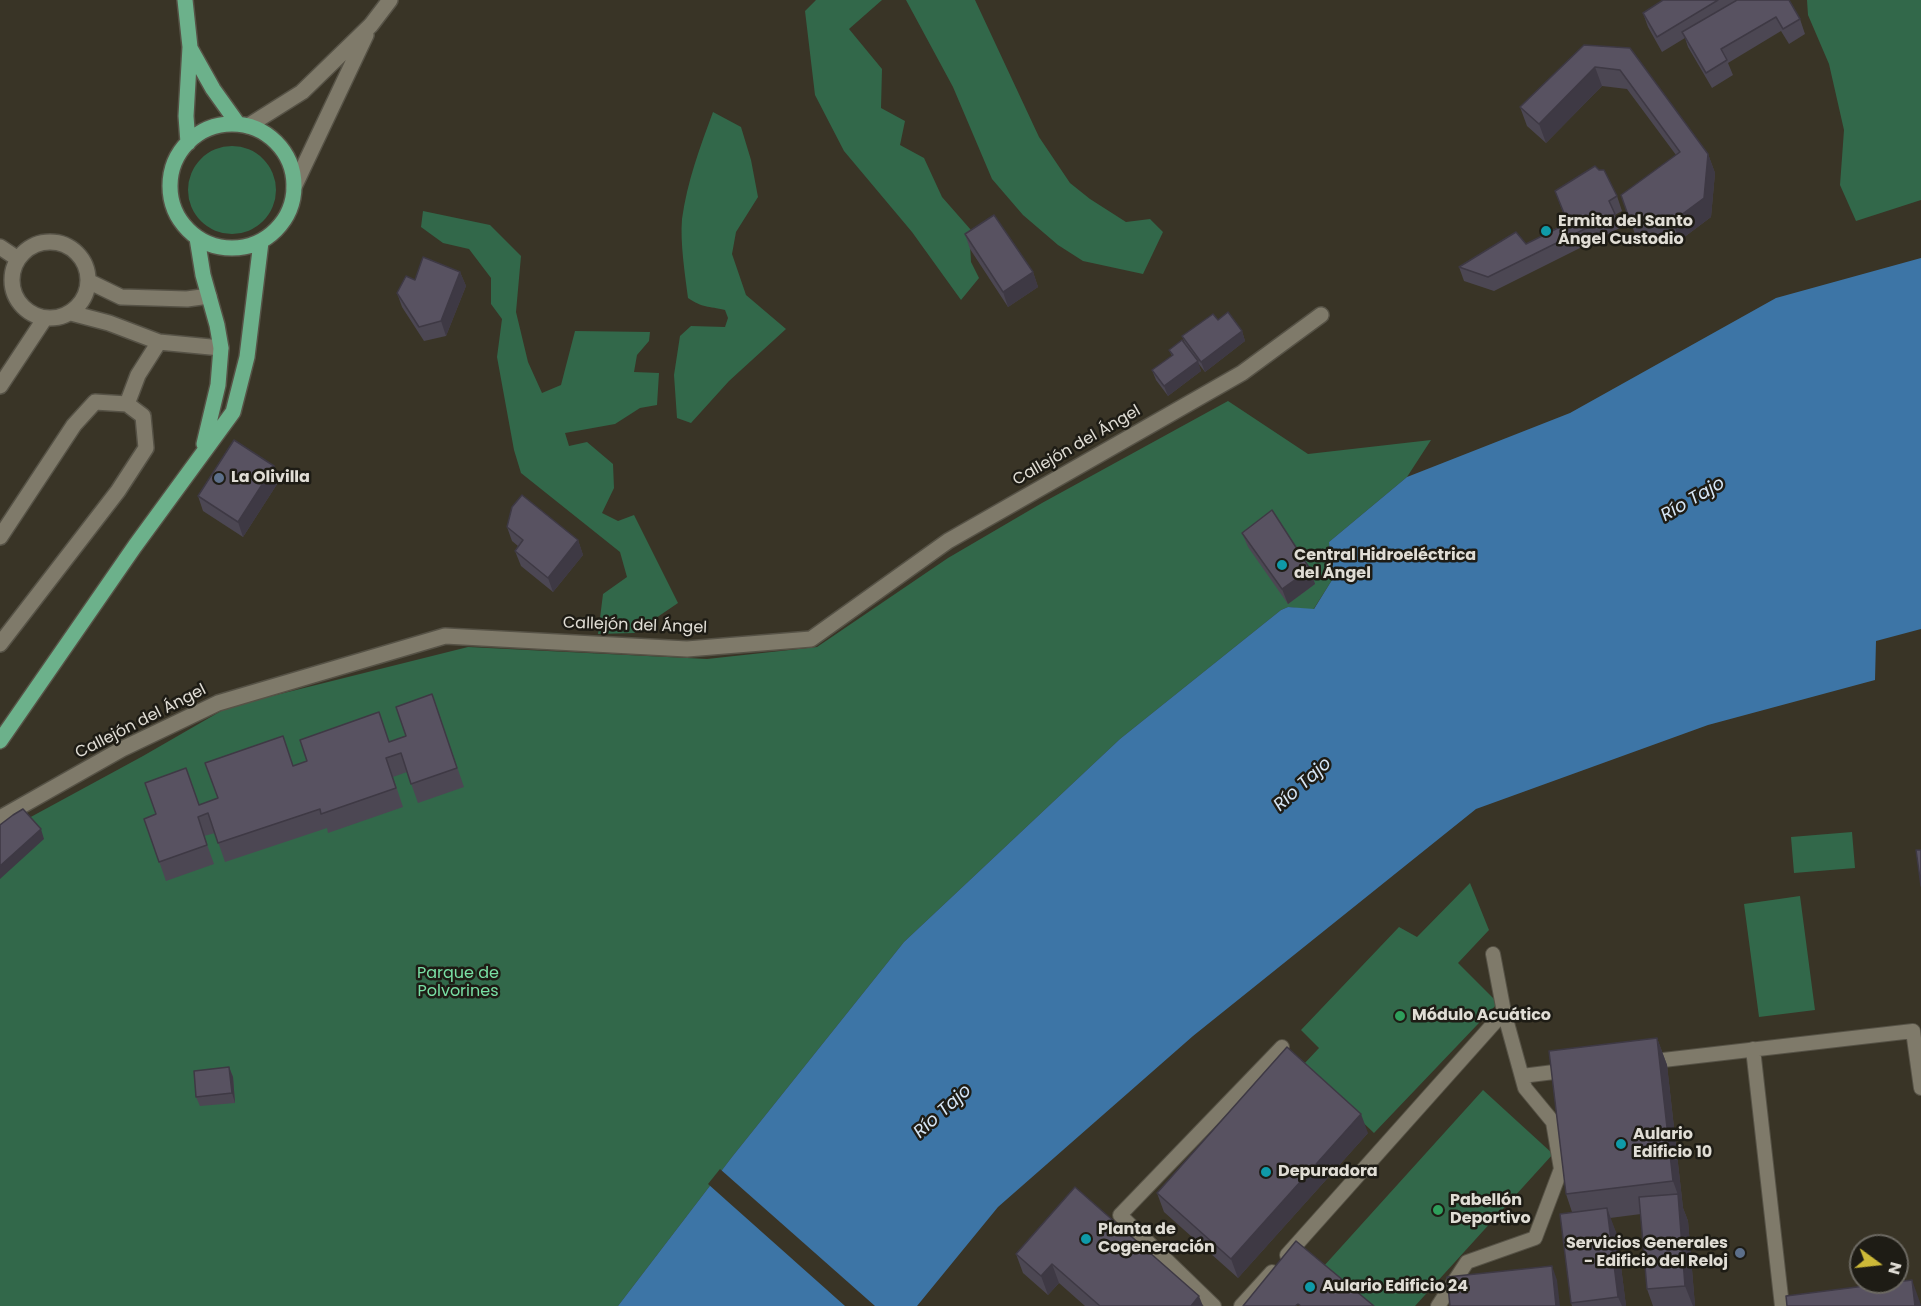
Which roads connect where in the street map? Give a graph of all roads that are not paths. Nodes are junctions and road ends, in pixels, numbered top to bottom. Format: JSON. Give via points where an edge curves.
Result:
{"nodes":[{"id":1,"x":184,"y":0,"type":"edge"},
{"id":2,"x":390,"y":0,"type":"edge"},
{"id":3,"x":371,"y":25,"type":"junction"},
{"id":4,"x":190,"y":47,"type":"junction"},
{"id":5,"x":243,"y":125,"type":"junction"},
{"id":6,"x":188,"y":143,"type":"junction"},
{"id":7,"x":294,"y":187,"type":"junction"},
{"id":8,"x":197,"y":238,"type":"junction"},
{"id":9,"x":261,"y":242,"type":"junction"},
{"id":10,"x":0,"y":247,"type":"edge"},
{"id":11,"x":18,"y":259,"type":"junction"},
{"id":12,"x":88,"y":281,"type":"junction"},
{"id":13,"x":209,"y":296,"type":"junction"},
{"id":14,"x":71,"y":312,"type":"junction"},
{"id":15,"x":1321,"y":315,"type":"dead end"},
{"id":16,"x":45,"y":318,"type":"junction"},
{"id":17,"x":159,"y":342,"type":"junction"},
{"id":18,"x":221,"y":348,"type":"junction"},
{"id":19,"x":0,"y":386,"type":"edge"},
{"id":20,"x":127,"y":404,"type":"junction"},
{"id":21,"x":202,"y":452,"type":"junction"},
{"id":22,"x":0,"y":537,"type":"edge"},
{"id":23,"x":0,"y":644,"type":"edge"},
{"id":24,"x":0,"y":741,"type":"edge"},
{"id":25,"x":0,"y":818,"type":"edge"},
{"id":26,"x":1493,"y":954,"type":"dead end"},
{"id":27,"x":1504,"y":1012,"type":"junction"},
{"id":28,"x":1282,"y":1047,"type":"dead end"},
{"id":29,"x":1753,"y":1049,"type":"junction"},
{"id":30,"x":1633,"y":1063,"type":"edge"},
{"id":31,"x":1588,"y":1068,"type":"edge"},
{"id":32,"x":1522,"y":1076,"type":"junction"},
{"id":33,"x":1921,"y":1088,"type":"edge"},
{"id":34,"x":1214,"y":1306,"type":"edge"},
{"id":35,"x":1241,"y":1306,"type":"edge"},
{"id":36,"x":1438,"y":1306,"type":"edge"},
{"id":37,"x":1782,"y":1306,"type":"edge"}],
"edges":[{"from":1,"to":4,"type":"main road"},
{"from":2,"to":3,"type":"street"},
{"from":3,"to":5,"type":"street","via":[[302,92]]},
{"from":3,"to":7,"type":"street"},
{"from":4,"to":5,"type":"main road","via":[[213,90]]},
{"from":4,"to":6,"type":"main road"},
{"from":5,"to":6,"type":"main road","via":[[220,125]]},
{"from":5,"to":7,"type":"main road","via":[[276,142],[286,155]]},
{"from":6,"to":8,"type":"main road","via":[[177,157],[170,193],[184,226]]},
{"from":7,"to":9,"type":"main road","via":[[285,219]]},
{"from":8,"to":9,"type":"main road","via":[[229,249]]},
{"from":8,"to":13,"type":"main road"},
{"from":9,"to":21,"type":"main road","via":[[248,357],[233,412]]},
{"from":10,"to":11,"type":"street"},
{"from":11,"to":12,"type":"street","via":[[37,244],[61,244],[81,258]]},
{"from":11,"to":16,"type":"street","via":[[13,271],[15,297],[28,311]]},
{"from":12,"to":13,"type":"street","via":[[121,297]]},
{"from":12,"to":14,"type":"street","via":[[80,304]]},
{"from":13,"to":18,"type":"main road"},
{"from":14,"to":16,"type":"street"},
{"from":14,"to":17,"type":"street"},
{"from":15,"to":25,"type":"street","name":"Callejón del Ángel","via":[[1242,373],[948,541],[811,639],[687,649],[445,636],[218,703],[122,749]]},
{"from":16,"to":19,"type":"street"},
{"from":17,"to":18,"type":"street"},
{"from":17,"to":20,"type":"street","via":[[138,375]]},
{"from":18,"to":21,"type":"main road","via":[[218,385]]},
{"from":20,"to":22,"type":"street","via":[[95,402],[74,426]]},
{"from":20,"to":23,"type":"street","via":[[143,416],[146,448],[118,491]]},
{"from":21,"to":24,"type":"main road"},
{"from":26,"to":27,"type":"street"},
{"from":27,"to":32,"type":"street"},
{"from":27,"to":35,"type":"street"},
{"from":28,"to":34,"type":"street","via":[[1120,1215]]},
{"from":29,"to":30,"type":"street"},
{"from":29,"to":33,"type":"street","via":[[1913,1031]]},
{"from":29,"to":37,"type":"street"},
{"from":31,"to":32,"type":"street"},
{"from":32,"to":36,"type":"street","via":[[1525,1088],[1552,1122],[1561,1169],[1535,1238],[1467,1262]]}]}
